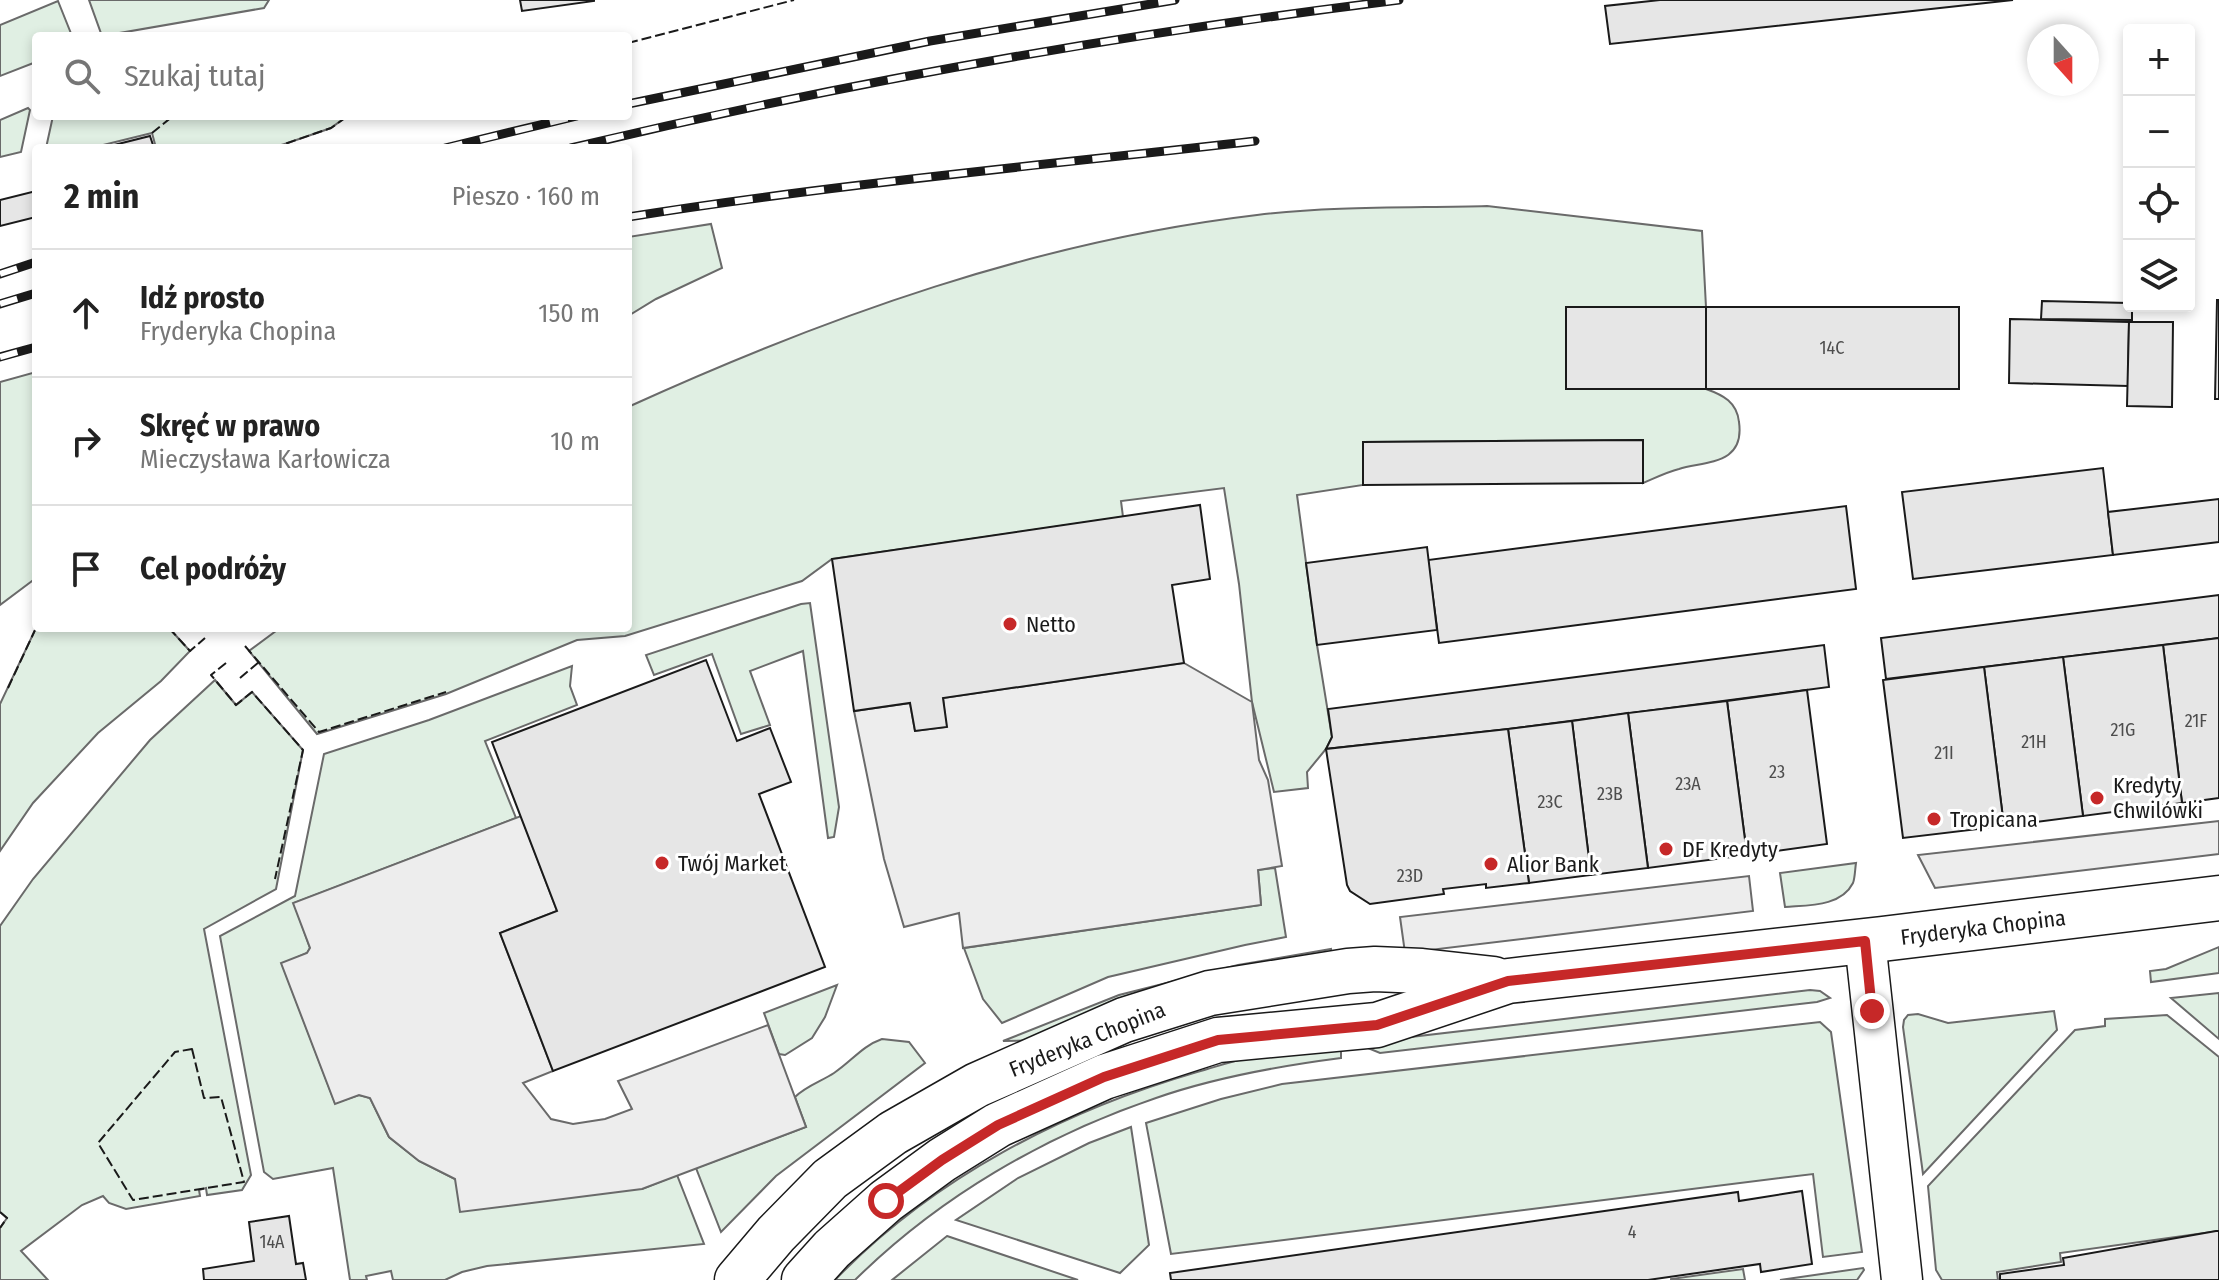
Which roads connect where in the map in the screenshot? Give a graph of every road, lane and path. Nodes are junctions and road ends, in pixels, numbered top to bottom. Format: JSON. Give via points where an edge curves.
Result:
{"nodes":[{"id":1,"x":2219,"y":898,"type":"edge"},
{"id":2,"x":1865,"y":941,"type":"junction"},
{"id":3,"x":1508,"y":981,"type":"junction"},
{"id":4,"x":737,"y":1280,"type":"edge"},
{"id":5,"x":804,"y":1280,"type":"edge"},
{"id":6,"x":1902,"y":1280,"type":"edge"}],
"edges":[{"from":1,"to":2,"type":"street","name":"Fryderyka Chopina"},
{"from":2,"to":3,"type":"street","name":"Fryderyka Chopina"},
{"from":2,"to":6,"type":"street"},
{"from":3,"to":4,"type":"street","name":"Fryderyka Chopina","via":[[1422,971],[1348,971],[1210,993],[1124,1020],[977,1085],[893,1133],[830,1179]]},
{"from":3,"to":5,"type":"street","name":"Fryderyka Chopina","via":[[1377,1025],[1218,1040],[1104,1077],[998,1125],[942,1160],[886,1201]]}]}
